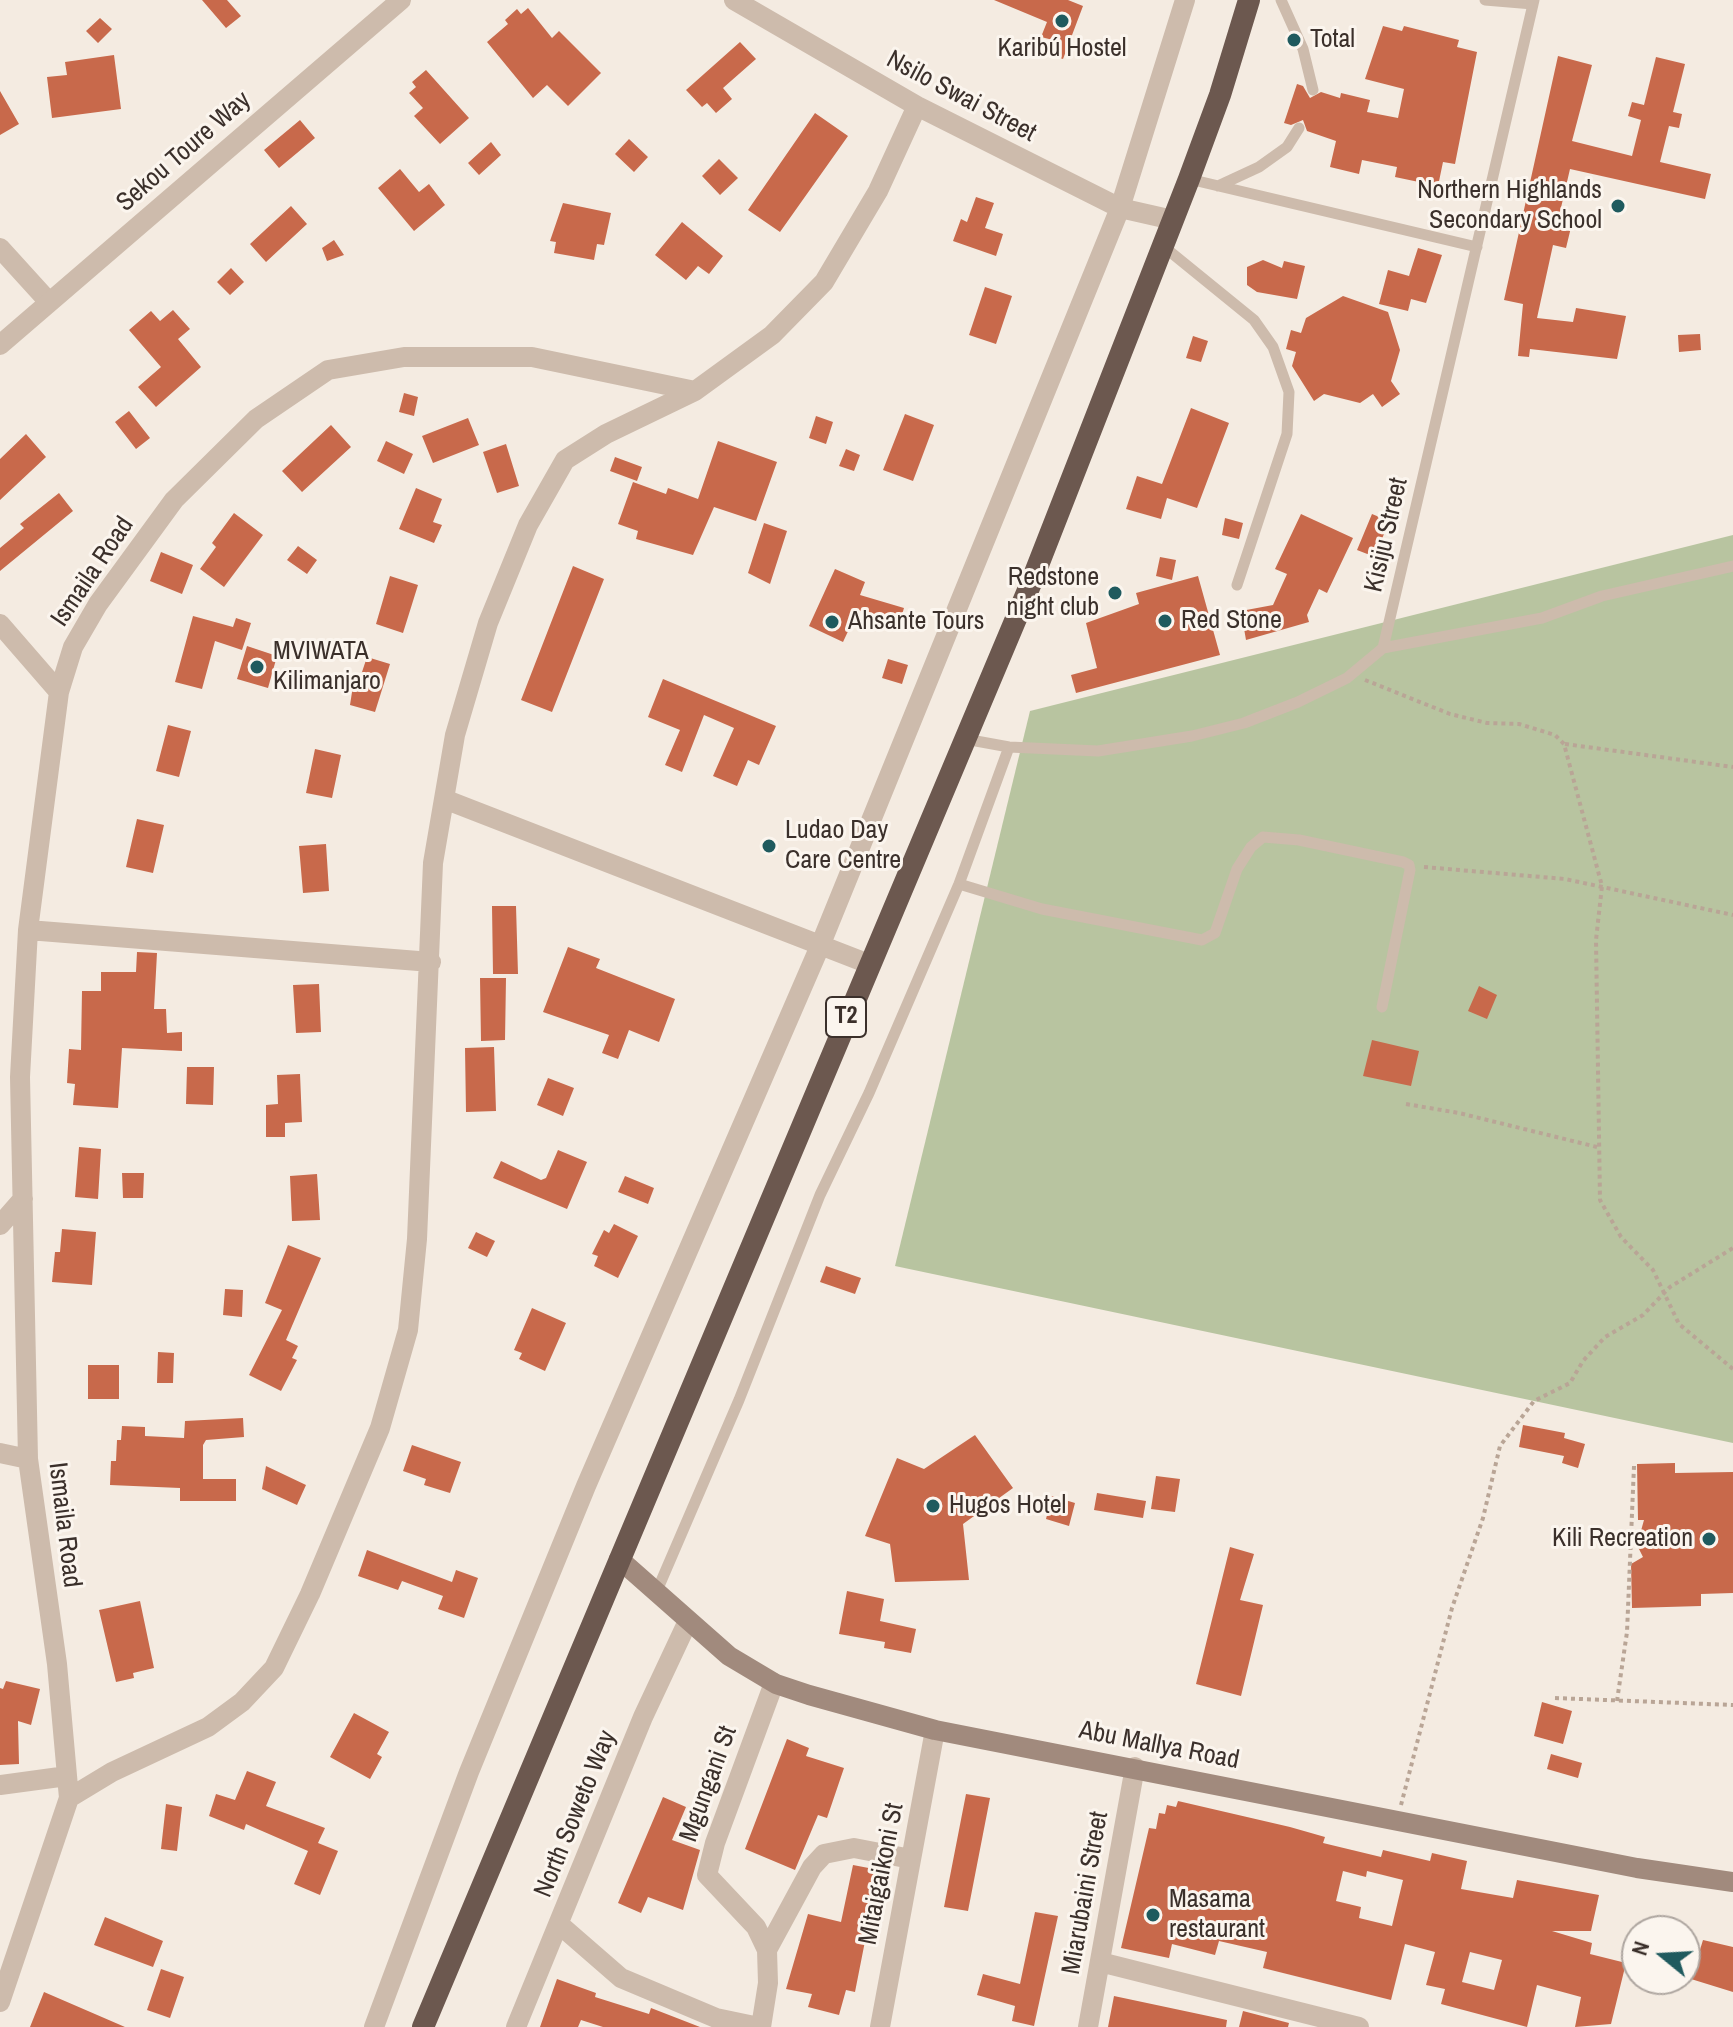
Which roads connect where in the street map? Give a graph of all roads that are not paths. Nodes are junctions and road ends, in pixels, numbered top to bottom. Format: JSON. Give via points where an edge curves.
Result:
{"nodes":[{"id":1,"x":401,"y":0,"type":"edge"},
{"id":2,"x":734,"y":0,"type":"edge"},
{"id":3,"x":1185,"y":0,"type":"edge"},
{"id":4,"x":1249,"y":0,"type":"edge"},
{"id":5,"x":1281,"y":0,"type":"edge"},
{"id":6,"x":1485,"y":0,"type":"edge"},
{"id":7,"x":1534,"y":2,"type":"edge"},
{"id":8,"x":1313,"y":90,"type":"dead end"},
{"id":9,"x":917,"y":106,"type":"junction"},
{"id":10,"x":1299,"y":128,"type":"dead end"},
{"id":11,"x":1189,"y":179,"type":"junction"},
{"id":12,"x":1218,"y":187,"type":"junction"},
{"id":13,"x":1120,"y":208,"type":"junction"},
{"id":14,"x":1173,"y":220,"type":"junction"},
{"id":15,"x":1163,"y":246,"type":"junction"},
{"id":16,"x":1477,"y":247,"type":"junction"},
{"id":17,"x":0,"y":248,"type":"edge"},
{"id":18,"x":49,"y":302,"type":"junction"},
{"id":19,"x":0,"y":345,"type":"edge"},
{"id":20,"x":695,"y":391,"type":"junction"},
{"id":21,"x":1733,"y":566,"type":"edge"},
{"id":22,"x":1237,"y":585,"type":"dead end"},
{"id":23,"x":1,"y":626,"type":"edge"},
{"id":24,"x":1383,"y":648,"type":"junction"},
{"id":25,"x":59,"y":692,"type":"junction"},
{"id":26,"x":964,"y":739,"type":"junction"},
{"id":27,"x":1009,"y":747,"type":"junction"},
{"id":28,"x":444,"y":799,"type":"junction"},
{"id":29,"x":959,"y":884,"type":"junction"},
{"id":30,"x":28,"y":930,"type":"junction"},
{"id":31,"x":820,"y":946,"type":"junction"},
{"id":32,"x":431,"y":962,"type":"junction"},
{"id":33,"x":869,"y":964,"type":"junction"},
{"id":34,"x":1382,"y":1007,"type":"dead end"},
{"id":35,"x":23,"y":1199,"type":"junction"},
{"id":36,"x":0,"y":1225,"type":"edge"},
{"id":37,"x":0,"y":1453,"type":"edge"},
{"id":38,"x":28,"y":1459,"type":"junction"},
{"id":39,"x":619,"y":1559,"type":"junction"},
{"id":40,"x":656,"y":1593,"type":"junction"},
{"id":41,"x":688,"y":1621,"type":"junction"},
{"id":42,"x":774,"y":1683,"type":"junction"},
{"id":43,"x":935,"y":1730,"type":"junction"},
{"id":44,"x":1135,"y":1767,"type":"junction"},
{"id":45,"x":67,"y":1776,"type":"junction"},
{"id":46,"x":0,"y":1785,"type":"edge"},
{"id":47,"x":69,"y":1798,"type":"junction"},
{"id":48,"x":911,"y":1859,"type":"junction"},
{"id":49,"x":1733,"y":1882,"type":"edge"},
{"id":50,"x":560,"y":1925,"type":"junction"},
{"id":51,"x":767,"y":1950,"type":"junction"},
{"id":52,"x":1100,"y":1962,"type":"junction"},
{"id":53,"x":0,"y":2002,"type":"edge"},
{"id":54,"x":1292,"y":2018,"type":"edge"},
{"id":55,"x":714,"y":2022,"type":"edge"},
{"id":56,"x":374,"y":2027,"type":"edge"},
{"id":57,"x":423,"y":2027,"type":"edge"},
{"id":58,"x":516,"y":2027,"type":"edge"},
{"id":59,"x":760,"y":2027,"type":"edge"},
{"id":60,"x":880,"y":2027,"type":"edge"},
{"id":61,"x":1088,"y":2027,"type":"edge"},
{"id":62,"x":1359,"y":2027,"type":"edge"}],
"edges":[{"from":1,"to":18,"type":"street","name":"Sekou Toure Way"},
{"from":2,"to":9,"type":"street","name":"Nsilo Swai Street"},
{"from":3,"to":13,"type":"street"},
{"from":4,"to":11,"type":"highway","number":"T2"},
{"from":5,"to":8,"type":"lane","via":[[1303,49]]},
{"from":6,"to":7,"type":"lane"},
{"from":7,"to":16,"type":"lane","name":"Kisiju Street"},
{"from":9,"to":13,"type":"street","name":"Nsilo Swai Street"},
{"from":9,"to":20,"type":"street","via":[[878,191],[824,282],[772,335]]},
{"from":10,"to":12,"type":"lane","via":[[1287,147]]},
{"from":11,"to":12,"type":"lane"},
{"from":11,"to":14,"type":"highway","number":"T2"},
{"from":12,"to":16,"type":"lane"},
{"from":13,"to":14,"type":"street","name":"Nsilo Swai Street"},
{"from":13,"to":31,"type":"street"},
{"from":14,"to":15,"type":"highway","number":"T2"},
{"from":15,"to":22,"type":"lane","via":[[1254,320],[1273,347],[1289,392],[1287,434]]},
{"from":15,"to":26,"type":"highway","number":"T2"},
{"from":16,"to":24,"type":"lane","name":"Kisiju Street"},
{"from":17,"to":18,"type":"street"},
{"from":18,"to":19,"type":"street","name":"Sekou Toure Way"},
{"from":20,"to":25,"type":"street","name":"Ismaila Road","via":[[532,357],[404,357],[328,370],[256,419],[174,500],[98,604],[73,647]]},
{"from":20,"to":28,"type":"street","via":[[565,460],[528,525],[488,623],[455,735]]},
{"from":21,"to":24,"type":"lane","via":[[1602,596],[1542,618]]},
{"from":23,"to":25,"type":"street"},
{"from":24,"to":27,"type":"lane","via":[[1351,675],[1244,723],[1098,751]]},
{"from":25,"to":30,"type":"street","name":"Ismaila Road"},
{"from":26,"to":27,"type":"lane"},
{"from":26,"to":33,"type":"highway","number":"T2"},
{"from":27,"to":29,"type":"lane"},
{"from":28,"to":31,"type":"street"},
{"from":28,"to":32,"type":"street","via":[[433,863]]},
{"from":29,"to":34,"type":"lane","via":[[1042,909],[1202,940],[1215,933],[1237,869],[1263,837],[1409,865]]},
{"from":29,"to":40,"type":"lane","via":[[820,1195]]},
{"from":30,"to":32,"type":"street"},
{"from":30,"to":35,"type":"street","name":"Ismaila Road","via":[[20,1077]]},
{"from":31,"to":33,"type":"street"},
{"from":31,"to":56,"type":"street","via":[[586,1486],[469,1772]]},
{"from":32,"to":47,"type":"street","via":[[408,1330],[380,1428],[310,1594],[274,1668],[242,1702],[208,1727]]},
{"from":33,"to":39,"type":"highway","number":"T2"},
{"from":35,"to":36,"type":"street"},
{"from":35,"to":38,"type":"street","name":"Ismaila Road"},
{"from":37,"to":38,"type":"street"},
{"from":38,"to":45,"type":"street","name":"Ismaila Road"},
{"from":39,"to":40,"type":"main road","name":"Abu Mallya Road"},
{"from":39,"to":57,"type":"highway","number":"T2"},
{"from":40,"to":41,"type":"main road","name":"Abu Mallya Road"},
{"from":41,"to":42,"type":"main road","name":"Abu Mallya Road","via":[[729,1656]]},
{"from":41,"to":50,"type":"street","name":"North Soweto Way","via":[[643,1717]]},
{"from":42,"to":43,"type":"main road","name":"Abu Mallya Road"},
{"from":42,"to":51,"type":"street","name":"Mgungani St","via":[[707,1875],[756,1927]]},
{"from":43,"to":44,"type":"main road","name":"Abu Mallya Road"},
{"from":43,"to":48,"type":"street","name":"Mitaigaikoni St"},
{"from":44,"to":49,"type":"main road","name":"Abu Mallya Road","via":[[1637,1868]]},
{"from":44,"to":52,"type":"street","name":"Miarubaini Street"},
{"from":45,"to":46,"type":"street"},
{"from":45,"to":47,"type":"street","name":"Ismaila Road"},
{"from":47,"to":53,"type":"street","name":"Ismaila Road"},
{"from":48,"to":51,"type":"street","via":[[854,1848],[824,1854]]},
{"from":48,"to":60,"type":"street","name":"Mitaigaikoni St"},
{"from":50,"to":55,"type":"street","via":[[621,1978]]},
{"from":50,"to":58,"type":"street","name":"North Soweto Way"},
{"from":51,"to":59,"type":"street"},
{"from":52,"to":54,"type":"street"},
{"from":52,"to":61,"type":"street","name":"Miarubaini Street"},
{"from":54,"to":62,"type":"street"},
{"from":55,"to":59,"type":"street"}]}
